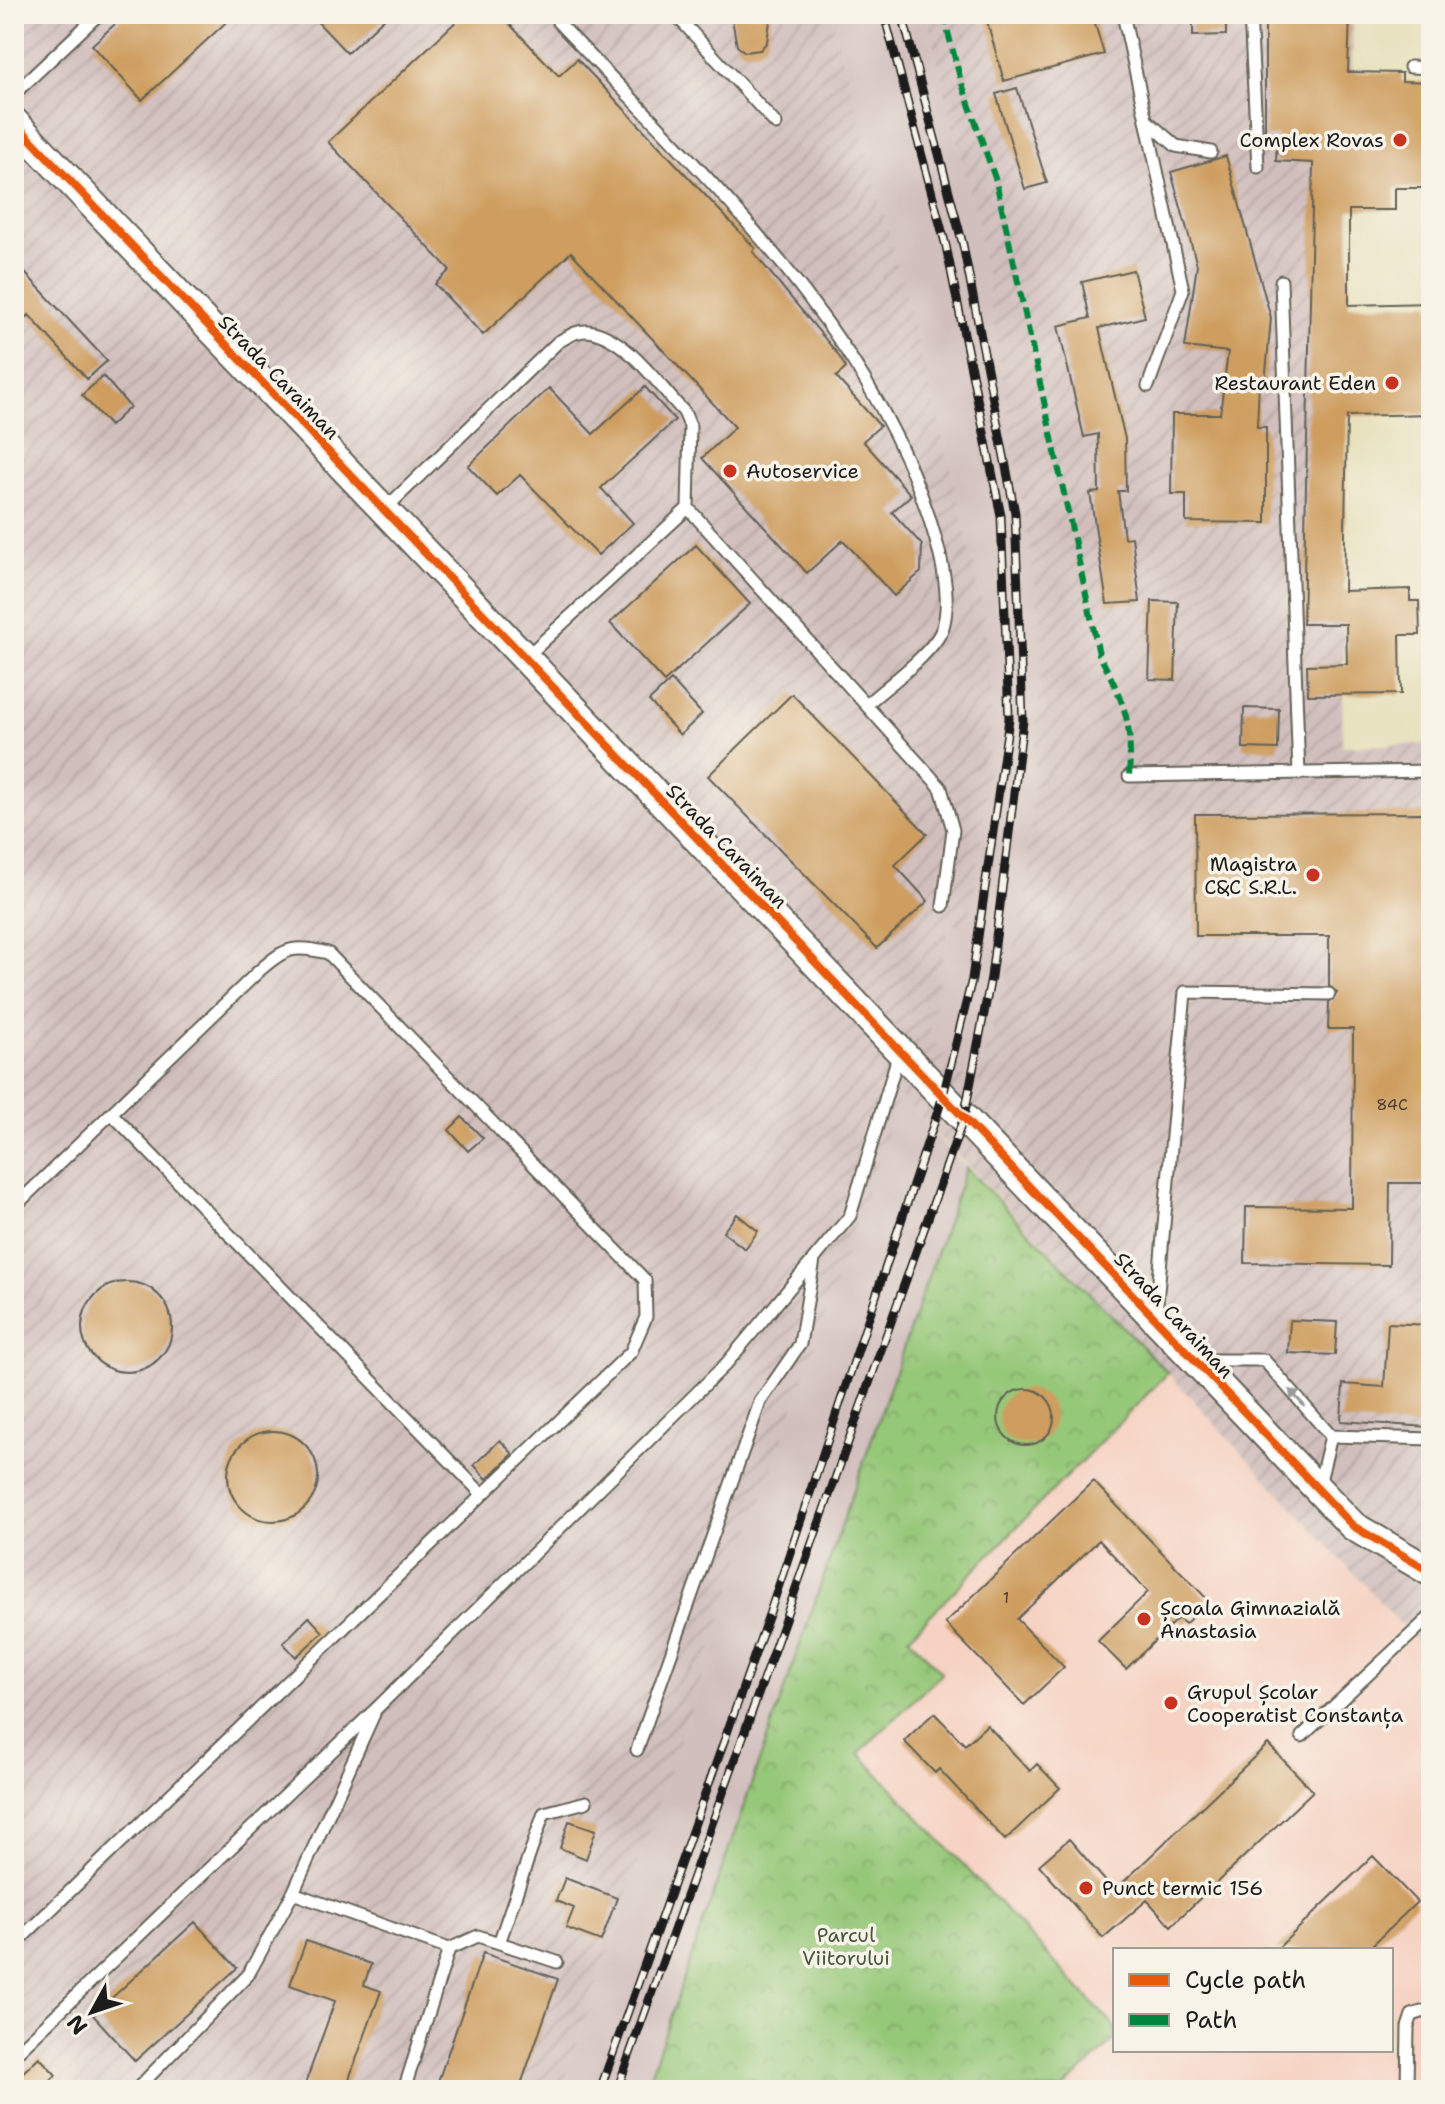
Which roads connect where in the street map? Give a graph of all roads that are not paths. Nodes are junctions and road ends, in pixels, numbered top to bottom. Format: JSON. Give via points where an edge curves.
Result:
{"nodes":[{"id":1,"x":99,"y":14,"type":"edge"},
{"id":2,"x":675,"y":14,"type":"edge"},
{"id":3,"x":1123,"y":14,"type":"edge"},
{"id":4,"x":1250,"y":14,"type":"edge"},
{"id":5,"x":558,"y":22,"type":"dead end"},
{"id":6,"x":1410,"y":67,"type":"dead end"},
{"id":7,"x":1431,"y":68,"type":"edge"},
{"id":8,"x":14,"y":94,"type":"edge"},
{"id":9,"x":1146,"y":120,"type":"junction"},
{"id":10,"x":15,"y":124,"type":"edge"},
{"id":11,"x":776,"y":124,"type":"dead end"},
{"id":12,"x":1211,"y":152,"type":"dead end"},
{"id":13,"x":1258,"y":167,"type":"dead end"},
{"id":14,"x":1281,"y":281,"type":"dead end"},
{"id":15,"x":1148,"y":386,"type":"dead end"},
{"id":16,"x":688,"y":508,"type":"junction"},
{"id":17,"x":384,"y":510,"type":"junction"},
{"id":18,"x":525,"y":658,"type":"junction"},
{"id":19,"x":867,"y":704,"type":"junction"},
{"id":20,"x":1431,"y":771,"type":"edge"},
{"id":21,"x":1299,"y":774,"type":"junction"},
{"id":22,"x":1129,"y":776,"type":"dead end"},
{"id":23,"x":943,"y":906,"type":"dead end"},
{"id":24,"x":1329,"y":994,"type":"dead end"},
{"id":25,"x":900,"y":1050,"type":"junction"},
{"id":26,"x":112,"y":1114,"type":"junction"},
{"id":27,"x":14,"y":1207,"type":"edge"},
{"id":28,"x":814,"y":1260,"type":"junction"},
{"id":29,"x":1155,"y":1318,"type":"junction"},
{"id":30,"x":1195,"y":1360,"type":"junction"},
{"id":31,"x":1331,"y":1436,"type":"junction"},
{"id":32,"x":1431,"y":1439,"type":"edge"},
{"id":33,"x":1318,"y":1490,"type":"junction"},
{"id":34,"x":482,"y":1494,"type":"junction"},
{"id":35,"x":1431,"y":1551,"type":"edge"},
{"id":36,"x":1399,"y":1556,"type":"junction"},
{"id":37,"x":1431,"y":1572,"type":"edge"},
{"id":38,"x":1431,"y":1616,"type":"edge"},
{"id":39,"x":378,"y":1707,"type":"junction"},
{"id":40,"x":1302,"y":1736,"type":"dead end"},
{"id":41,"x":637,"y":1750,"type":"dead end"},
{"id":42,"x":586,"y":1802,"type":"dead end"},
{"id":43,"x":293,"y":1893,"type":"junction"},
{"id":44,"x":499,"y":1943,"type":"junction"},
{"id":45,"x":14,"y":1945,"type":"edge"},
{"id":46,"x":449,"y":1949,"type":"junction"},
{"id":47,"x":557,"y":1962,"type":"dead end"},
{"id":48,"x":1431,"y":2009,"type":"edge"},
{"id":49,"x":14,"y":2055,"type":"edge"},
{"id":50,"x":136,"y":2090,"type":"edge"},
{"id":51,"x":404,"y":2090,"type":"edge"},
{"id":52,"x":1407,"y":2090,"type":"edge"}],
"edges":[{"from":1,"to":8,"type":"lane"},
{"from":2,"to":11,"type":"lane"},
{"from":3,"to":9,"type":"lane"},
{"from":4,"to":13,"type":"lane"},
{"from":5,"to":19,"type":"lane","via":[[734,208],[830,327],[867,380],[925,502],[941,557],[944,625],[938,641]]},
{"from":6,"to":7,"type":"lane"},
{"from":9,"to":12,"type":"lane","via":[[1176,146]]},
{"from":9,"to":15,"type":"lane","via":[[1183,290]]},
{"from":10,"to":17,"type":"street","name":"Strada Caraiman"},
{"from":14,"to":21,"type":"lane"},
{"from":16,"to":17,"type":"lane","via":[[690,426],[684,412],[620,345],[587,331],[558,342]]},
{"from":16,"to":18,"type":"lane"},
{"from":16,"to":19,"type":"lane"},
{"from":17,"to":18,"type":"street","name":"Strada Caraiman"},
{"from":18,"to":25,"type":"street","name":"Strada Caraiman"},
{"from":19,"to":23,"type":"lane","via":[[941,788],[949,809],[951,854]]},
{"from":20,"to":21,"type":"lane"},
{"from":21,"to":22,"type":"lane"},
{"from":24,"to":29,"type":"lane","via":[[1185,992]]},
{"from":25,"to":28,"type":"lane","via":[[850,1216]]},
{"from":25,"to":29,"type":"street","name":"Strada Caraiman"},
{"from":26,"to":27,"type":"lane"},
{"from":26,"to":34,"type":"lane"},
{"from":26,"to":34,"type":"lane","via":[[282,951],[304,947],[328,953],[645,1280],[646,1317],[631,1352]]},
{"from":28,"to":39,"type":"lane","via":[[726,1364]]},
{"from":28,"to":41,"type":"lane","via":[[800,1344],[760,1402]]},
{"from":29,"to":30,"type":"street","name":"Strada Caraiman"},
{"from":31,"to":30,"type":"lane","one_way":true,"via":[[1264,1360]]},
{"from":30,"to":33,"type":"street","name":"Strada Caraiman"},
{"from":31,"to":32,"type":"lane"},
{"from":31,"to":33,"type":"lane"},
{"from":33,"to":36,"type":"street","name":"Strada Caraiman","via":[[1353,1526]]},
{"from":34,"to":45,"type":"lane"},
{"from":35,"to":36,"type":"street"},
{"from":36,"to":37,"type":"street","name":"Strada Caraiman"},
{"from":38,"to":40,"type":"lane"},
{"from":39,"to":43,"type":"lane"},
{"from":39,"to":49,"type":"lane"},
{"from":42,"to":44,"type":"lane","via":[[544,1813]]},
{"from":43,"to":46,"type":"lane"},
{"from":43,"to":50,"type":"lane","via":[[248,1975]]},
{"from":44,"to":46,"type":"lane","via":[[478,1936]]},
{"from":44,"to":47,"type":"lane"},
{"from":46,"to":51,"type":"lane"},
{"from":48,"to":52,"type":"lane","via":[[1412,2015],[1408,2027]]}]}
